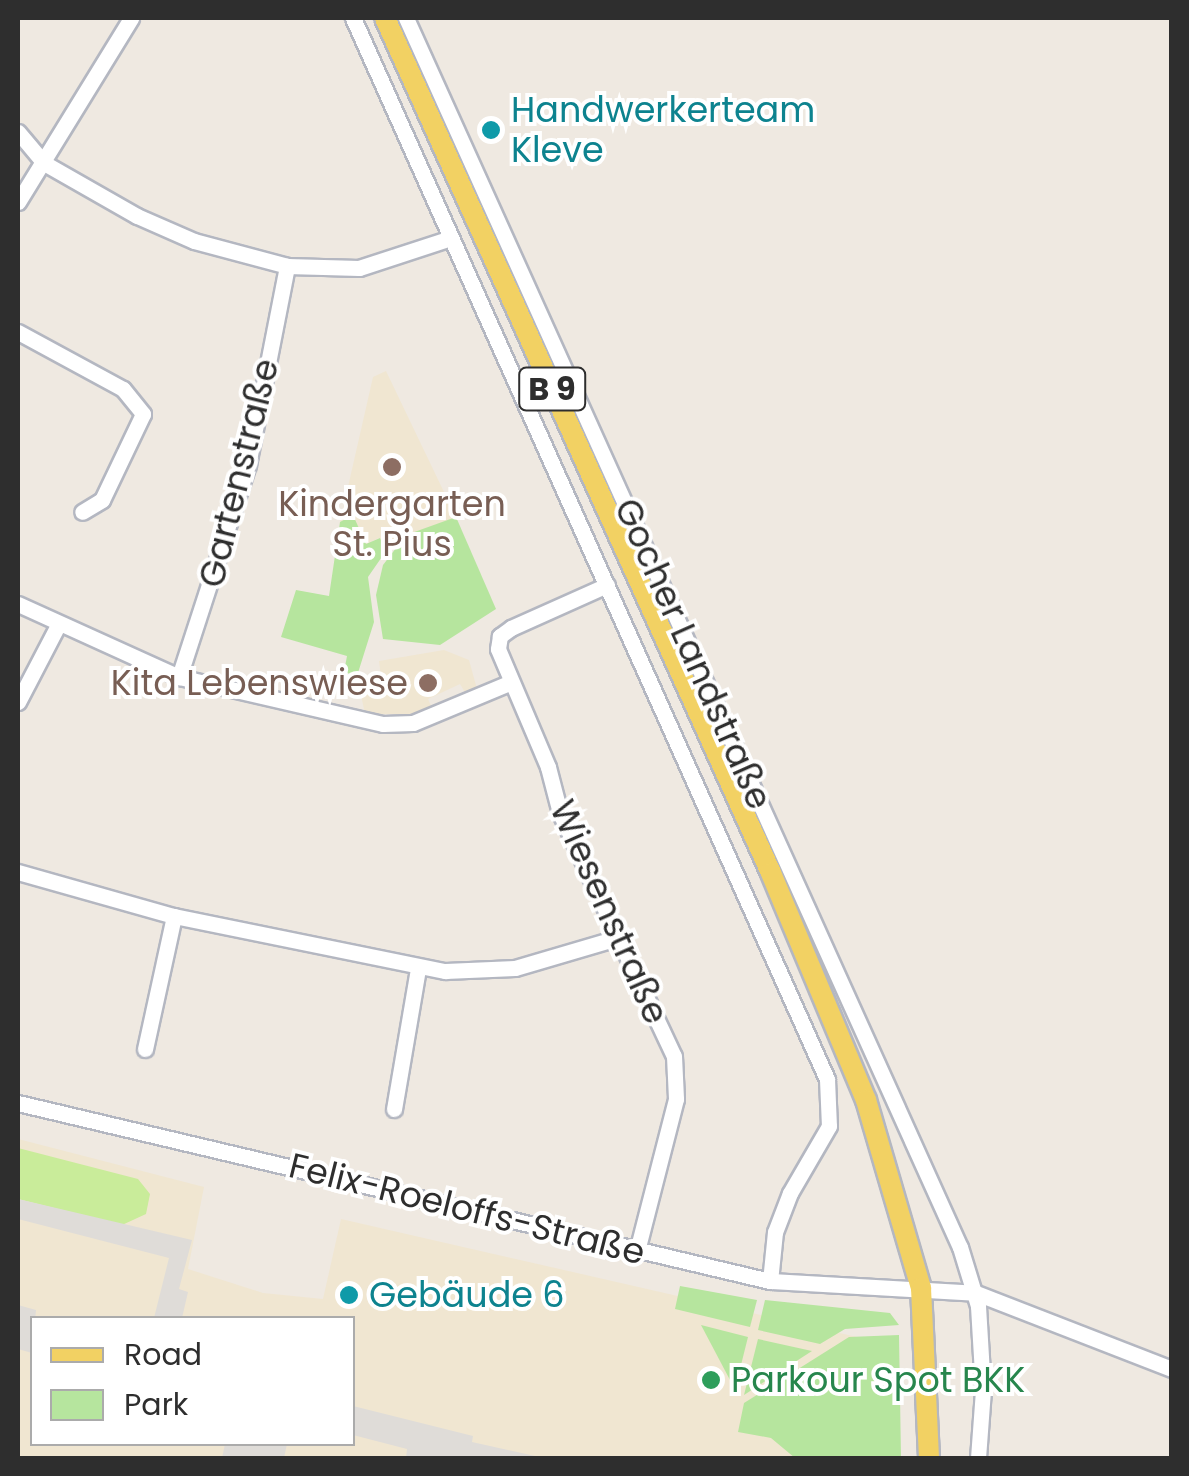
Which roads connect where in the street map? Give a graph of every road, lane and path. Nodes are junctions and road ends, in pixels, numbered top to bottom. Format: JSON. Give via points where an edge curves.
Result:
{"nodes":[{"id":1,"x":130,"y":18,"type":"edge"},
{"id":2,"x":353,"y":18,"type":"edge"},
{"id":3,"x":384,"y":18,"type":"edge"},
{"id":4,"x":406,"y":18,"type":"edge"},
{"id":5,"x":18,"y":132,"type":"edge"},
{"id":6,"x":44,"y":162,"type":"junction"},
{"id":7,"x":18,"y":202,"type":"edge"},
{"id":8,"x":452,"y":238,"type":"junction"},
{"id":9,"x":287,"y":266,"type":"junction"},
{"id":10,"x":18,"y":332,"type":"edge"},
{"id":11,"x":82,"y":512,"type":"dead end"},
{"id":12,"x":607,"y":585,"type":"junction"},
{"id":13,"x":18,"y":604,"type":"edge"},
{"id":14,"x":57,"y":627,"type":"junction"},
{"id":15,"x":178,"y":677,"type":"junction"},
{"id":16,"x":509,"y":683,"type":"junction"},
{"id":17,"x":18,"y":702,"type":"edge"},
{"id":18,"x":18,"y":872,"type":"edge"},
{"id":19,"x":174,"y":916,"type":"junction"},
{"id":20,"x":620,"y":937,"type":"junction"},
{"id":21,"x":418,"y":968,"type":"junction"},
{"id":22,"x":145,"y":1050,"type":"dead end"},
{"id":23,"x":18,"y":1103,"type":"edge"},
{"id":24,"x":394,"y":1109,"type":"dead end"},
{"id":25,"x":637,"y":1251,"type":"junction"},
{"id":26,"x":770,"y":1281,"type":"junction"},
{"id":27,"x":921,"y":1288,"type":"junction"},
{"id":28,"x":976,"y":1293,"type":"junction"},
{"id":29,"x":1172,"y":1369,"type":"edge"},
{"id":30,"x":929,"y":1458,"type":"edge"},
{"id":31,"x":978,"y":1458,"type":"edge"}],
"edges":[{"from":1,"to":6,"type":"street"},
{"from":2,"to":8,"type":"street","name":"Gocher Landstraße"},
{"from":3,"to":27,"type":"main road","name":"Gocher Landstraße","number":"B 9","via":[[822,992],[866,1100]]},
{"from":4,"to":28,"type":"street","name":"Gocher Landstraße"},
{"from":5,"to":6,"type":"street"},
{"from":6,"to":7,"type":"street"},
{"from":6,"to":9,"type":"street","via":[[194,242]]},
{"from":8,"to":9,"type":"street","via":[[359,268]]},
{"from":8,"to":12,"type":"street","name":"Gocher Landstraße"},
{"from":9,"to":15,"type":"street","name":"Gartenstraße","via":[[248,465]]},
{"from":10,"to":11,"type":"street","via":[[123,389],[144,414],[102,500]]},
{"from":12,"to":16,"type":"street","name":"Wiesenstraße","via":[[500,636]]},
{"from":12,"to":26,"type":"street","name":"Gocher Landstraße","via":[[827,1079],[829,1126],[775,1232]]},
{"from":13,"to":14,"type":"street"},
{"from":14,"to":15,"type":"street"},
{"from":14,"to":17,"type":"street"},
{"from":15,"to":16,"type":"street","via":[[383,724],[413,723]]},
{"from":16,"to":20,"type":"street","name":"Wiesenstraße","via":[[542,751],[560,813]]},
{"from":18,"to":19,"type":"street"},
{"from":19,"to":21,"type":"street"},
{"from":19,"to":22,"type":"street"},
{"from":20,"to":21,"type":"street","via":[[515,968]]},
{"from":20,"to":25,"type":"street","name":"Wiesenstraße","via":[[674,1056],[676,1098]]},
{"from":21,"to":24,"type":"street"},
{"from":23,"to":25,"type":"street","name":"Felix-Roeloffs-Straße"},
{"from":25,"to":26,"type":"street","name":"Felix-Roeloffs-Straße"},
{"from":26,"to":27,"type":"street","name":"Felix-Roeloffs-Straße"},
{"from":27,"to":28,"type":"street","name":"Felix-Roeloffs-Straße"},
{"from":27,"to":30,"type":"main road","name":"Gocher Landstraße"},
{"from":28,"to":29,"type":"street","name":"Felix-Roeloffs-Straße"},
{"from":28,"to":31,"type":"street","name":"Gocher Landstraße","via":[[983,1390]]}]}
